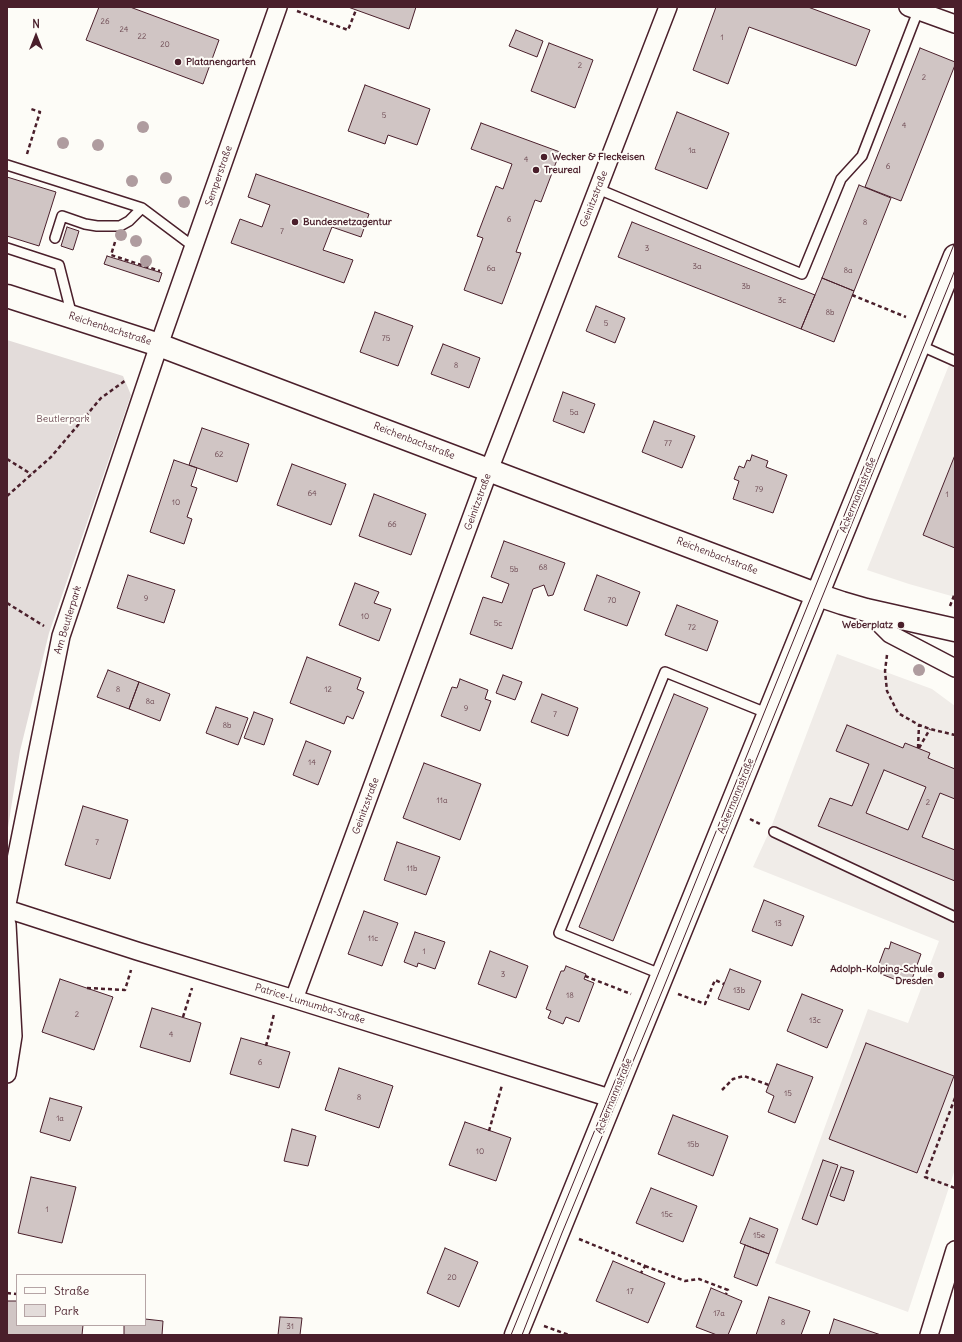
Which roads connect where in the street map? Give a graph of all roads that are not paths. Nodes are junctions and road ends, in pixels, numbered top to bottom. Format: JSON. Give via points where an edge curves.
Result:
{"nodes":[{"id":1,"x":668,"y":7,"type":"edge"},
{"id":2,"x":285,"y":8,"type":"edge"},
{"id":3,"x":913,"y":9,"type":"edge"},
{"id":4,"x":955,"y":24,"type":"edge"},
{"id":5,"x":7,"y":165,"type":"edge"},
{"id":6,"x":598,"y":189,"type":"junction"},
{"id":7,"x":142,"y":208,"type":"junction"},
{"id":8,"x":55,"y":238,"type":"dead end"},
{"id":9,"x":194,"y":247,"type":"junction"},
{"id":10,"x":7,"y":248,"type":"edge"},
{"id":11,"x":955,"y":256,"type":"edge"},
{"id":12,"x":7,"y":296,"type":"edge"},
{"id":13,"x":72,"y":317,"type":"junction"},
{"id":14,"x":923,"y":336,"type":"junction"},
{"id":15,"x":159,"y":345,"type":"junction"},
{"id":16,"x":955,"y":361,"type":"edge"},
{"id":17,"x":489,"y":470,"type":"junction"},
{"id":18,"x":818,"y":595,"type":"junction"},
{"id":19,"x":866,"y":610,"type":"junction"},
{"id":20,"x":955,"y":630,"type":"edge"},
{"id":21,"x":955,"y":668,"type":"edge"},
{"id":22,"x":769,"y":714,"type":"junction"},
{"id":23,"x":774,"y":832,"type":"dead end"},
{"id":24,"x":7,"y":904,"type":"edge"},
{"id":25,"x":7,"y":909,"type":"edge"},
{"id":26,"x":955,"y":917,"type":"edge"},
{"id":27,"x":7,"y":924,"type":"edge"},
{"id":28,"x":658,"y":988,"type":"junction"},
{"id":29,"x":287,"y":996,"type":"junction"},
{"id":30,"x":7,"y":1074,"type":"edge"},
{"id":31,"x":613,"y":1099,"type":"junction"},
{"id":32,"x":955,"y":1250,"type":"edge"},
{"id":33,"x":519,"y":1326,"type":"edge"},
{"id":34,"x":929,"y":1335,"type":"edge"}],
"edges":[{"from":1,"to":6,"type":"street","name":"Geinitzstraße"},
{"from":2,"to":9,"type":"street","name":"Semperstraße"},
{"from":3,"to":4,"type":"street"},
{"from":3,"to":6,"type":"lane","via":[[862,156],[841,179],[802,274]]},
{"from":5,"to":7,"type":"lane"},
{"from":6,"to":17,"type":"street","name":"Geinitzstraße"},
{"from":7,"to":8,"type":"lane","via":[[120,226],[85,224],[62,216]]},
{"from":7,"to":9,"type":"lane"},
{"from":9,"to":15,"type":"street","name":"Semperstraße"},
{"from":10,"to":13,"type":"lane","via":[[59,265]]},
{"from":11,"to":14,"type":"street","name":"Ackermannstraße"},
{"from":12,"to":13,"type":"street","name":"Reichenbachstraße"},
{"from":13,"to":15,"type":"street","name":"Reichenbachstraße"},
{"from":14,"to":16,"type":"lane"},
{"from":14,"to":18,"type":"street","name":"Ackermannstraße"},
{"from":15,"to":17,"type":"street","name":"Reichenbachstraße"},
{"from":15,"to":24,"type":"street","name":"Am Beutlerpark","via":[[61,636]]},
{"from":17,"to":18,"type":"street","name":"Reichenbachstraße"},
{"from":17,"to":29,"type":"street","name":"Geinitzstraße"},
{"from":18,"to":19,"type":"street"},
{"from":18,"to":22,"type":"street","name":"Ackermannstraße"},
{"from":19,"to":20,"type":"street"},
{"from":19,"to":21,"type":"street","via":[[890,634]]},
{"from":22,"to":28,"type":"street","name":"Ackermannstraße"},
{"from":22,"to":28,"type":"lane","via":[[665,672],[559,933]]},
{"from":23,"to":26,"type":"lane"},
{"from":25,"to":29,"type":"street","name":"Patrice-Lumumba-Straße"},
{"from":27,"to":30,"type":"street","via":[[13,1036]]},
{"from":28,"to":31,"type":"street","name":"Ackermannstraße"},
{"from":29,"to":31,"type":"street","name":"Patrice-Lumumba-Straße"},
{"from":31,"to":33,"type":"street","name":"Ackermannstraße"},
{"from":32,"to":34,"type":"street"}]}
